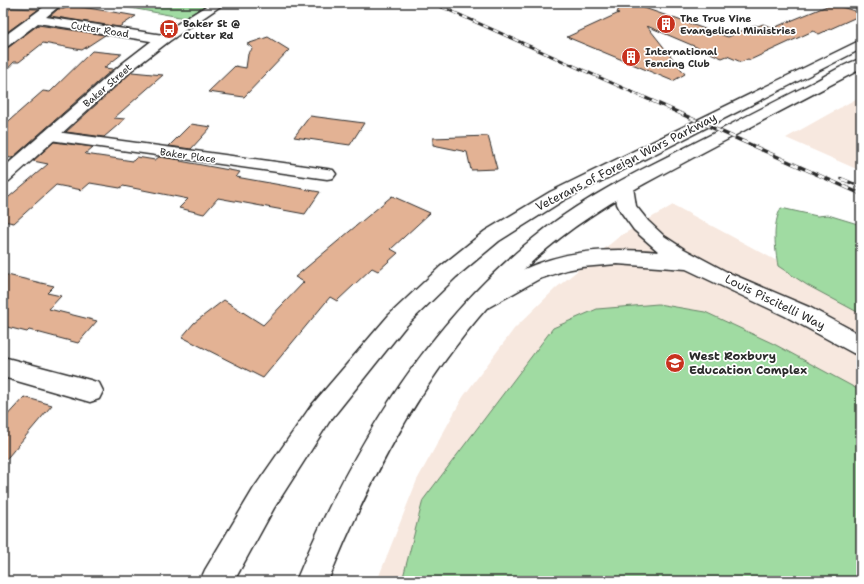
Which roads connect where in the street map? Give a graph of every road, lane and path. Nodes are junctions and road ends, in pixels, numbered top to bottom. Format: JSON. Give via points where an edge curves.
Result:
{"nodes":[{"id":1,"x":56,"y":3,"type":"edge"},
{"id":2,"x":219,"y":3,"type":"edge"},
{"id":3,"x":36,"y":19,"type":"junction"},
{"id":4,"x":163,"y":39,"type":"junction"},
{"id":5,"x":3,"y":43,"type":"edge"},
{"id":6,"x":861,"y":44,"type":"edge"},
{"id":7,"x":861,"y":63,"type":"edge"},
{"id":8,"x":49,"y":136,"type":"junction"},
{"id":9,"x":327,"y":174,"type":"dead end"},
{"id":10,"x":3,"y":177,"type":"edge"},
{"id":11,"x":624,"y":187,"type":"junction"},
{"id":12,"x":688,"y":262,"type":"junction"},
{"id":13,"x":481,"y":301,"type":"junction"},
{"id":14,"x":861,"y":346,"type":"edge"},
{"id":15,"x":3,"y":367,"type":"edge"},
{"id":16,"x":90,"y":391,"type":"dead end"},
{"id":17,"x":216,"y":581,"type":"edge"},
{"id":18,"x":312,"y":581,"type":"edge"}],
"edges":[{"from":1,"to":3,"type":"main road"},
{"from":2,"to":4,"type":"main road","name":"Baker Street"},
{"from":3,"to":4,"type":"main road","name":"Cutter Road"},
{"from":3,"to":5,"type":"main road"},
{"from":4,"to":8,"type":"main road","name":"Baker Street","via":[[128,66]]},
{"from":6,"to":17,"type":"main road","name":"Veterans of Foreign Wars Parkway","via":[[557,196],[492,236],[448,272],[397,321],[320,414],[264,498]]},
{"from":7,"to":11,"type":"main road","name":"Veterans of Foreign Wars Parkway"},
{"from":8,"to":9,"type":"main road","name":"Baker Place"},
{"from":8,"to":10,"type":"main road","name":"Baker Street"},
{"from":11,"to":12,"type":"main road","name":"Louis Piscitelli Way","via":[[627,207],[639,223]]},
{"from":11,"to":13,"type":"main road","name":"Veterans of Foreign Wars Parkway","via":[[588,208],[551,235]]},
{"from":12,"to":13,"type":"main road","name":"Louis Piscitelli Way","via":[[643,257],[586,259],[550,266]]},
{"from":12,"to":14,"type":"main road","name":"Louis Piscitelli Way","via":[[804,314]]},
{"from":13,"to":18,"type":"main road","name":"Veterans of Foreign Wars Parkway","via":[[458,326],[426,369],[392,422],[344,508]]},
{"from":15,"to":16,"type":"main road"}]}
